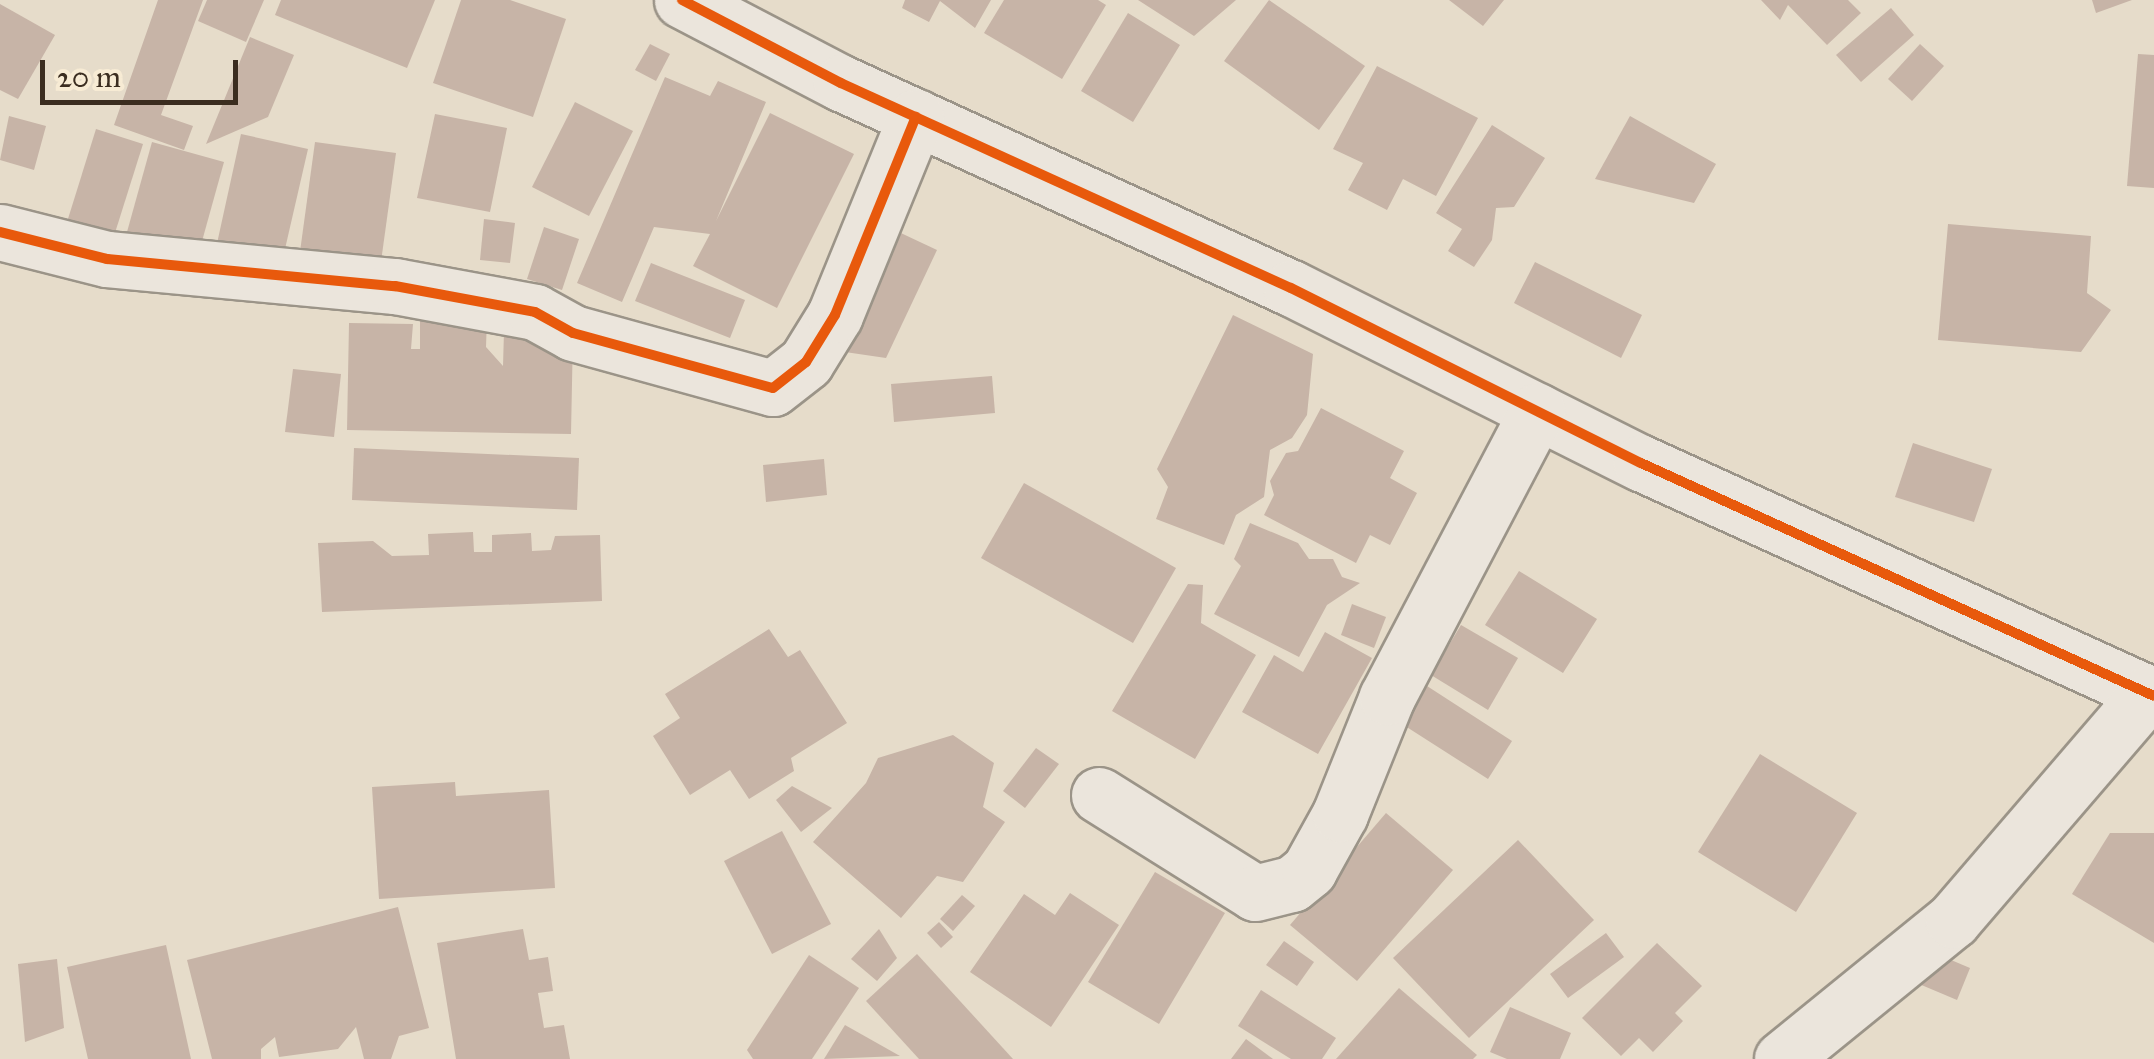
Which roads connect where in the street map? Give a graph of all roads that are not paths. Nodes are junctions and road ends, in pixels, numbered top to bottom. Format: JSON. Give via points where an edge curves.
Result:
{"nodes":[{"id":1,"x":682,"y":0,"type":"edge"},
{"id":2,"x":916,"y":117,"type":"junction"},
{"id":3,"x":0,"y":232,"type":"edge"},
{"id":4,"x":1537,"y":411,"type":"junction"},
{"id":5,"x":2151,"y":694,"type":"edge"},
{"id":6,"x":1099,"y":795,"type":"dead end"},
{"id":7,"x":1782,"y":1059,"type":"edge"}],
"edges":[{"from":1,"to":2,"type":"street"},
{"from":2,"to":3,"type":"street","via":[[835,315],[806,362],[774,388],[573,333],[536,312],[395,286],[106,258]]},
{"from":2,"to":4,"type":"street","via":[[1291,288]]},
{"from":4,"to":5,"type":"street"},
{"from":4,"to":6,"type":"street","via":[[1387,696],[1340,814],[1309,870],[1292,884],[1255,893]]},
{"from":5,"to":7,"type":"street","via":[[1953,920]]}]}
